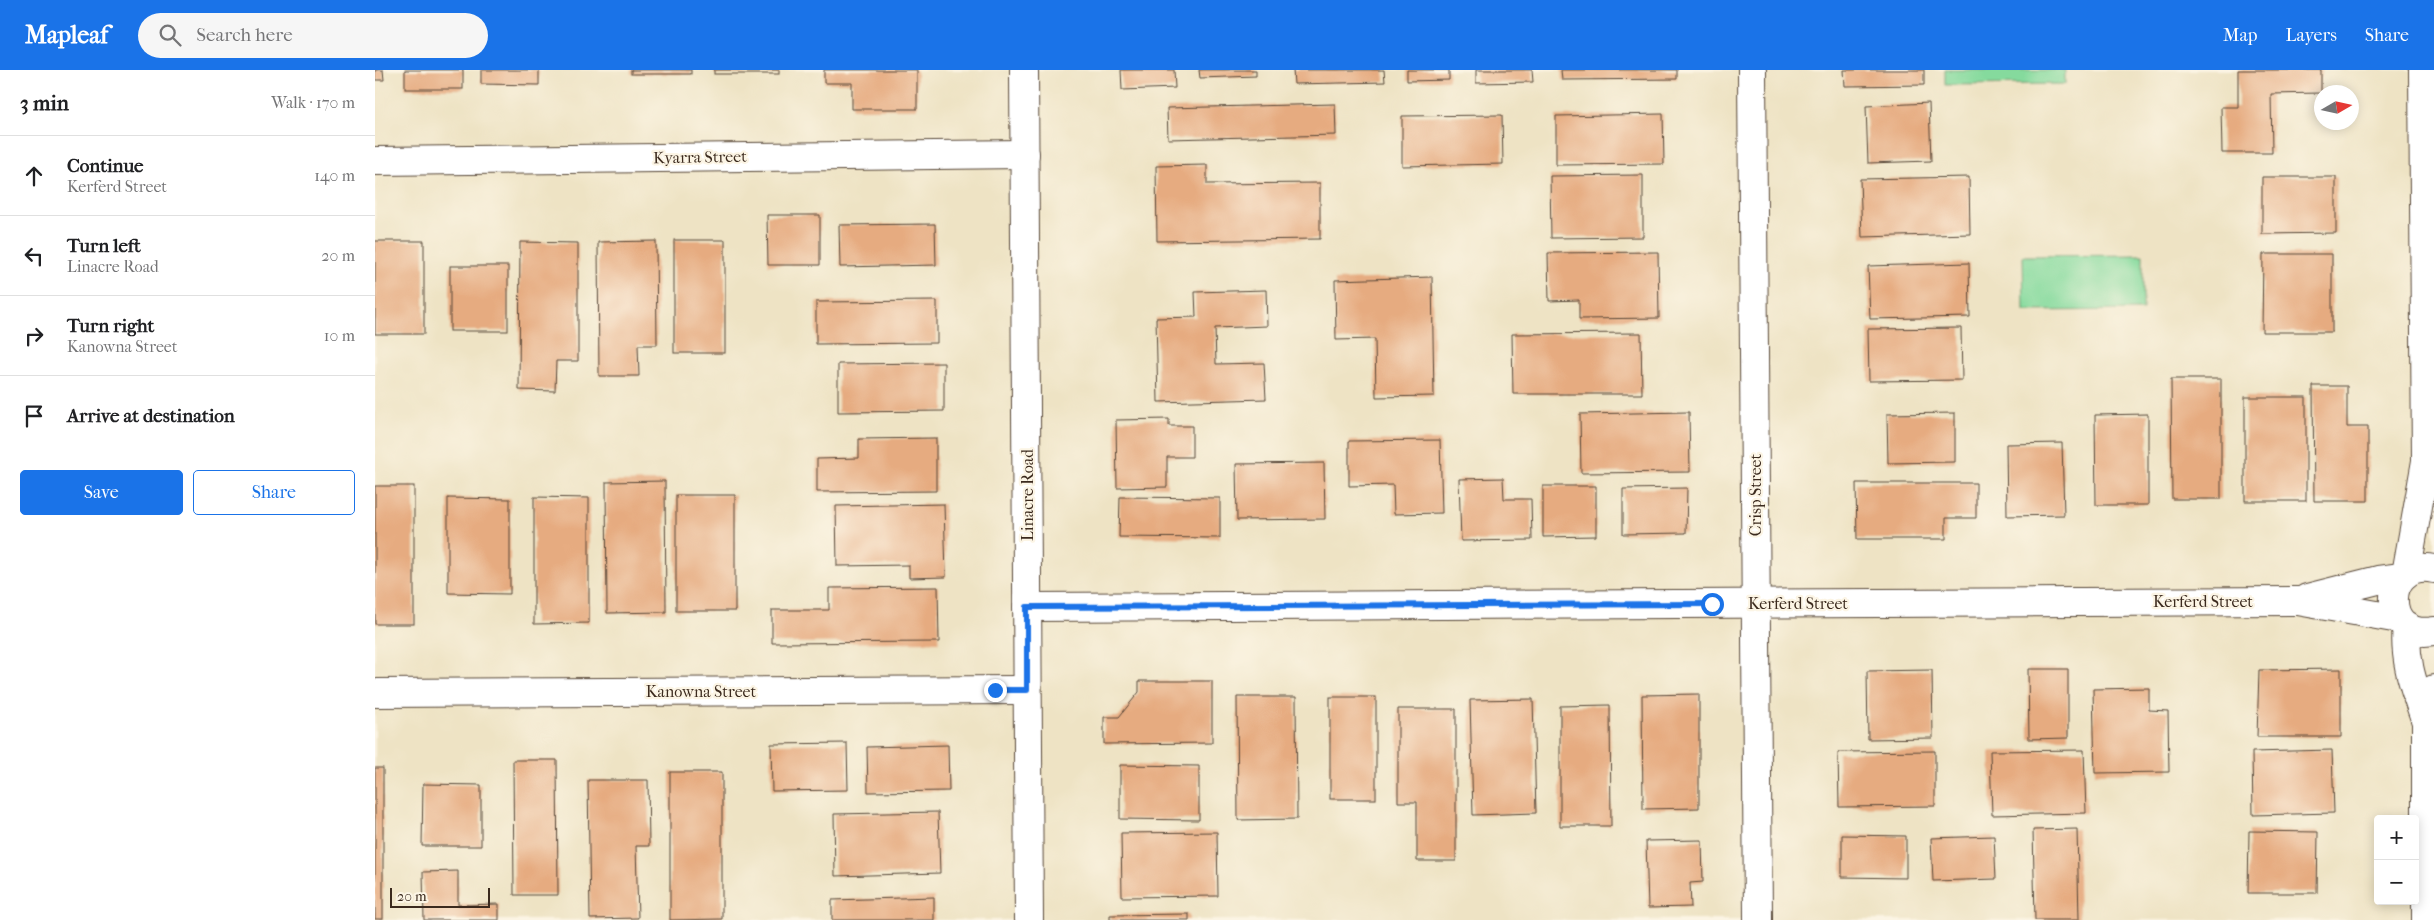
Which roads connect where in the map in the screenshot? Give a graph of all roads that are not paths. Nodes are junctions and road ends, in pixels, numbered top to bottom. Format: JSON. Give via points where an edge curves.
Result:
{"nodes":[{"id":1,"x":1024,"y":70,"type":"edge"},
{"id":2,"x":1752,"y":70,"type":"edge"},
{"id":3,"x":2423,"y":70,"type":"edge"},
{"id":4,"x":1025,"y":154,"type":"junction"},
{"id":5,"x":375,"y":161,"type":"edge"},
{"id":6,"x":2426,"y":462,"type":"junction"},
{"id":7,"x":2434,"y":500,"type":"edge"},
{"id":8,"x":2434,"y":569,"type":"edge"},
{"id":9,"x":2404,"y":576,"type":"junction"},
{"id":10,"x":2298,"y":600,"type":"junction"},
{"id":11,"x":1756,"y":604,"type":"junction"},
{"id":12,"x":1027,"y":607,"type":"junction"},
{"id":13,"x":2403,"y":623,"type":"junction"},
{"id":14,"x":2434,"y":631,"type":"edge"},
{"id":15,"x":2434,"y":689,"type":"edge"},
{"id":16,"x":1027,"y":690,"type":"junction"},
{"id":17,"x":375,"y":693,"type":"edge"},
{"id":18,"x":2426,"y":722,"type":"junction"},
{"id":19,"x":1029,"y":920,"type":"edge"},
{"id":20,"x":1758,"y":920,"type":"edge"},
{"id":21,"x":2427,"y":920,"type":"edge"}],
"edges":[{"from":1,"to":4,"type":"street","name":"Linacre Road"},
{"from":2,"to":11,"type":"street","name":"Crisp Street"},
{"from":3,"to":6,"type":"street"},
{"from":4,"to":5,"type":"street","name":"Kyarra Street"},
{"from":4,"to":12,"type":"street","name":"Linacre Road"},
{"from":6,"to":7,"type":"street"},
{"from":6,"to":9,"type":"street"},
{"from":8,"to":9,"type":"street","name":"Kerferd Street","via":[[2423,567]]},
{"from":9,"to":10,"type":"street","name":"Kerferd Street"},
{"from":9,"to":13,"type":"street","via":[[2397,584],[2393,602]]},
{"from":10,"to":11,"type":"street","name":"Kerferd Street"},
{"from":10,"to":13,"type":"street","name":"Kerferd Street"},
{"from":11,"to":12,"type":"street","name":"Kerferd Street"},
{"from":11,"to":20,"type":"street","name":"Crisp Street"},
{"from":12,"to":16,"type":"street","name":"Linacre Road"},
{"from":13,"to":14,"type":"street","name":"Kerferd Street","via":[[2424,632]]},
{"from":13,"to":18,"type":"street","via":[[2408,669]]},
{"from":15,"to":18,"type":"street"},
{"from":16,"to":17,"type":"street","name":"Kanowna Street"},
{"from":16,"to":19,"type":"street","name":"Linacre Road"},
{"from":18,"to":21,"type":"street"}]}
